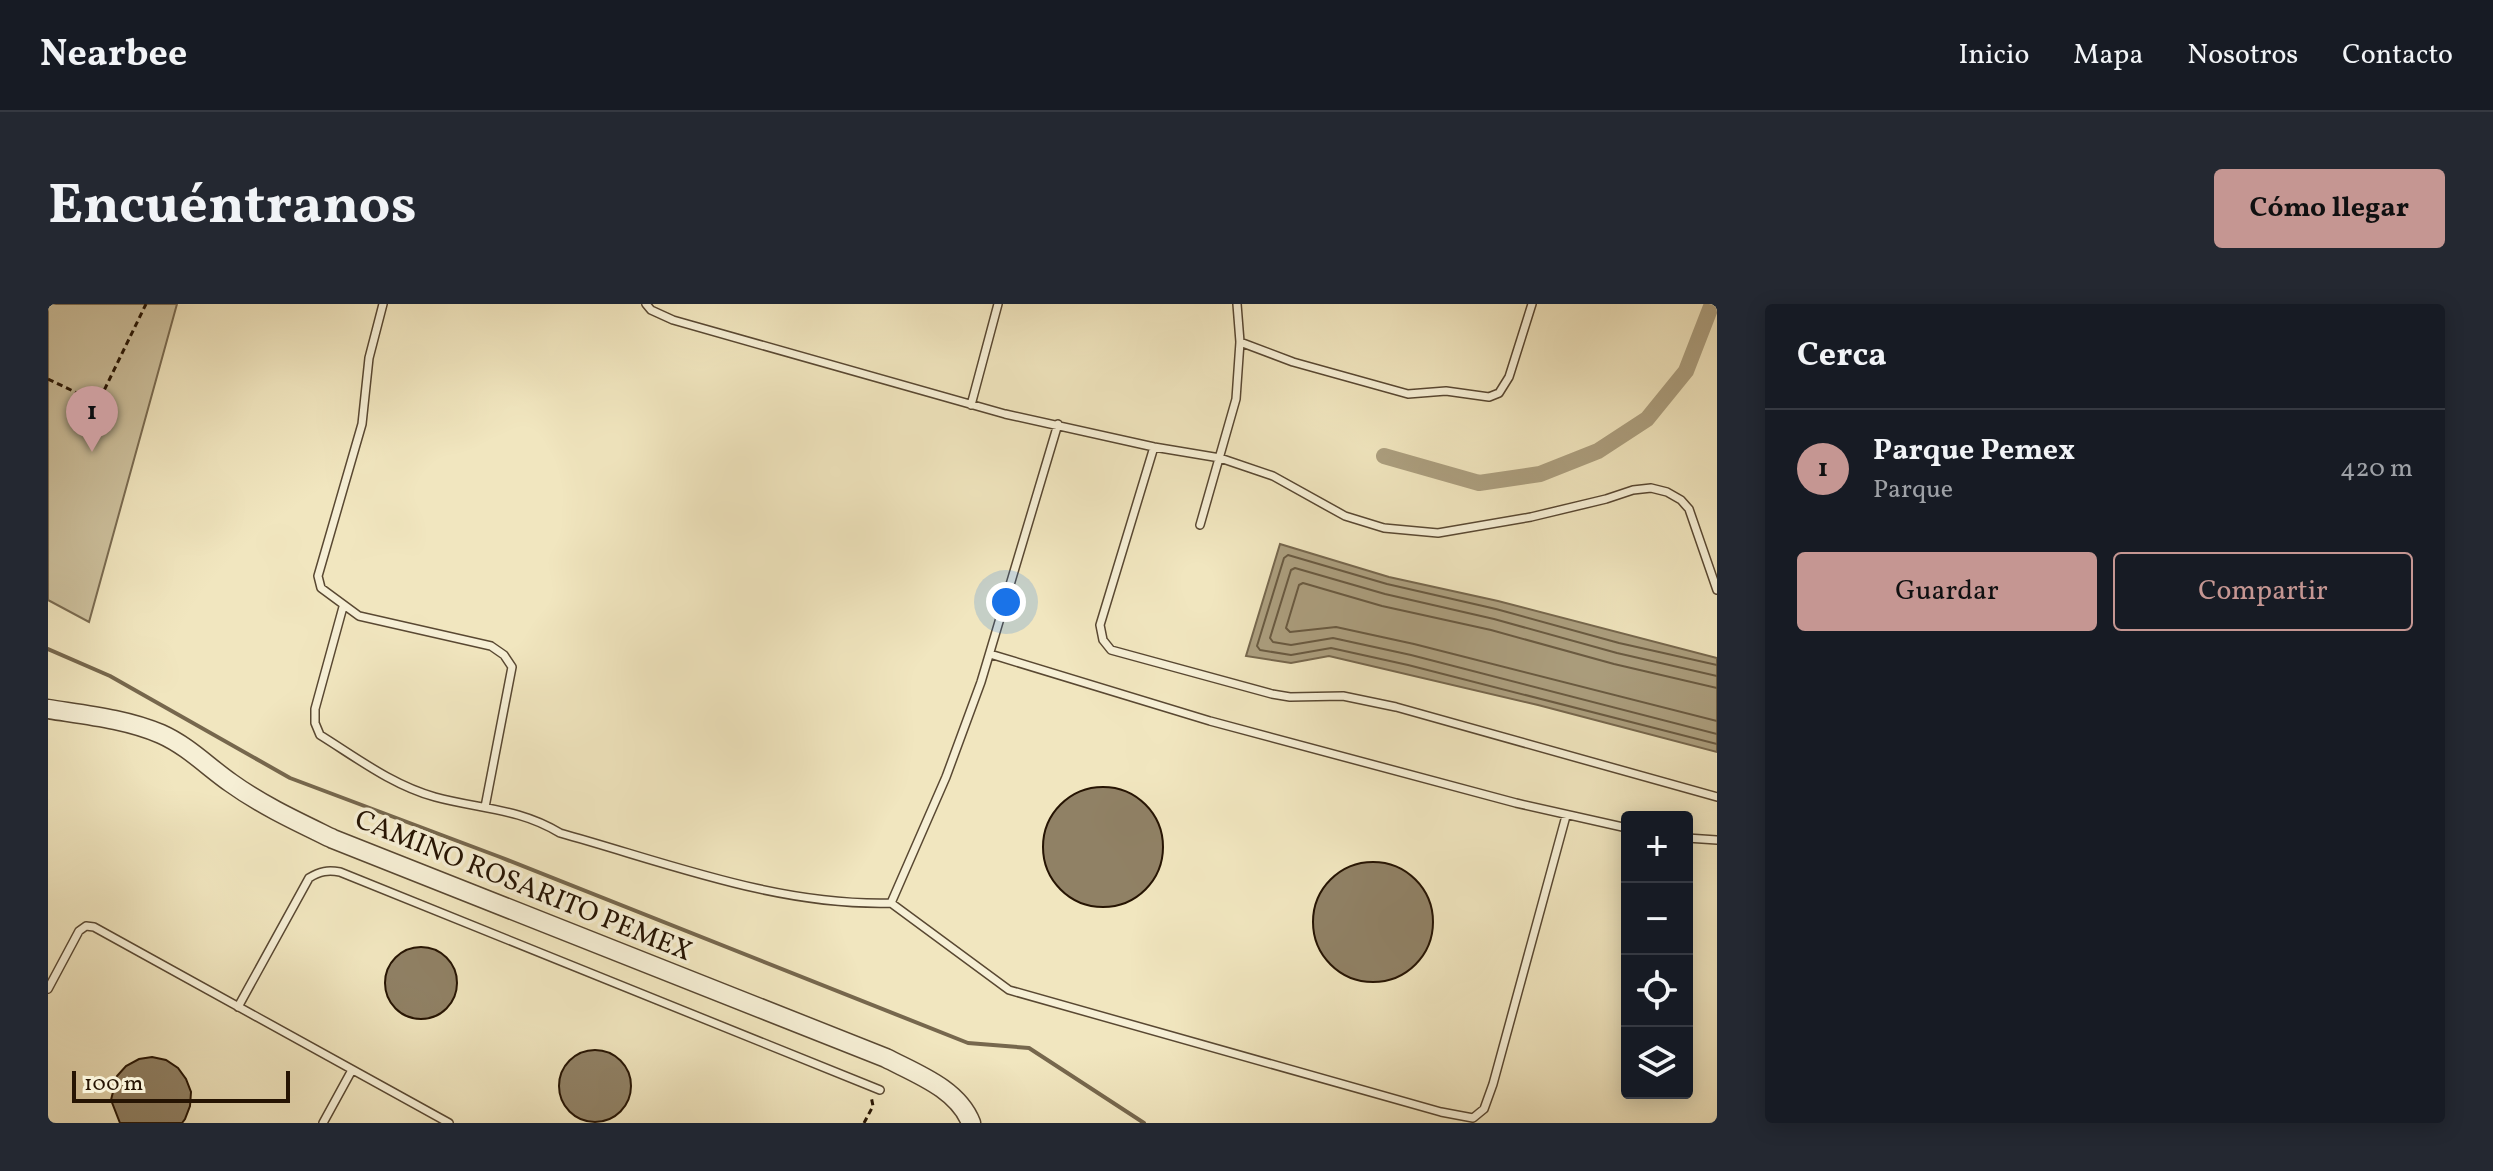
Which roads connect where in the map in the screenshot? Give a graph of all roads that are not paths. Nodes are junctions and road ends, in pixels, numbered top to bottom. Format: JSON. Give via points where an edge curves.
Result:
{"nodes":[{"id":1,"x":383,"y":304,"type":"edge"},
{"id":2,"x":646,"y":304,"type":"edge"},
{"id":3,"x":998,"y":304,"type":"edge"},
{"id":4,"x":1237,"y":304,"type":"edge"},
{"id":5,"x":1532,"y":304,"type":"edge"},
{"id":6,"x":1240,"y":342,"type":"junction"},
{"id":7,"x":971,"y":405,"type":"junction"},
{"id":8,"x":1058,"y":424,"type":"junction"},
{"id":9,"x":1154,"y":447,"type":"junction"},
{"id":10,"x":1220,"y":458,"type":"junction"},
{"id":11,"x":1200,"y":525,"type":"dead end"},
{"id":12,"x":1717,"y":590,"type":"edge"},
{"id":13,"x":343,"y":607,"type":"junction"},
{"id":14,"x":990,"y":654,"type":"junction"},
{"id":15,"x":48,"y":709,"type":"edge"},
{"id":16,"x":1717,"y":797,"type":"edge"},
{"id":17,"x":485,"y":807,"type":"junction"},
{"id":18,"x":1566,"y":816,"type":"junction"},
{"id":19,"x":1621,"y":827,"type":"edge"},
{"id":20,"x":1693,"y":838,"type":"edge"},
{"id":21,"x":1717,"y":840,"type":"edge"},
{"id":22,"x":891,"y":903,"type":"junction"},
{"id":23,"x":48,"y":989,"type":"edge"},
{"id":24,"x":238,"y":1007,"type":"junction"},
{"id":25,"x":352,"y":1070,"type":"junction"},
{"id":26,"x":880,"y":1090,"type":"dead end"},
{"id":27,"x":323,"y":1123,"type":"edge"},
{"id":28,"x":449,"y":1123,"type":"edge"},
{"id":29,"x":971,"y":1123,"type":"edge"}],
"edges":[{"from":1,"to":13,"type":"lane","via":[[369,358],[362,424],[318,576],[321,588]]},
{"from":2,"to":7,"type":"lane","via":[[673,320]]},
{"from":3,"to":7,"type":"lane"},
{"from":4,"to":6,"type":"lane"},
{"from":5,"to":6,"type":"lane","via":[[1509,377],[1499,393],[1489,397],[1446,391],[1408,394]]},
{"from":6,"to":10,"type":"lane","via":[[1236,399]]},
{"from":7,"to":8,"type":"lane"},
{"from":8,"to":9,"type":"lane"},
{"from":8,"to":14,"type":"lane"},
{"from":9,"to":10,"type":"lane"},
{"from":9,"to":16,"type":"lane","via":[[1100,625],[1111,650],[1272,694],[1343,696],[1396,707]]},
{"from":10,"to":11,"type":"lane"},
{"from":10,"to":12,"type":"lane","via":[[1273,476],[1345,516],[1418,533],[1531,517],[1633,490],[1667,492],[1689,509]]},
{"from":13,"to":17,"type":"lane","via":[[315,709],[320,735],[408,788]]},
{"from":13,"to":17,"type":"lane","via":[[359,616],[491,646],[504,655],[512,667]]},
{"from":14,"to":18,"type":"lane","via":[[1210,721]]},
{"from":14,"to":22,"type":"lane","via":[[946,777]]},
{"from":15,"to":29,"type":"street","name":"CAMINO ROSARITO PEMEX","via":[[160,734],[232,784],[333,839],[886,1058],[938,1085],[966,1109]]},
{"from":17,"to":22,"type":"lane","via":[[769,892],[830,903]]},
{"from":18,"to":19,"type":"lane"},
{"from":18,"to":22,"type":"lane","via":[[1493,1084],[1484,1109],[1473,1118],[1009,990]]},
{"from":20,"to":21,"type":"lane"},
{"from":23,"to":24,"type":"lane","via":[[79,931],[90,926]]},
{"from":24,"to":25,"type":"lane"},
{"from":24,"to":26,"type":"lane","via":[[309,878],[328,870]]},
{"from":25,"to":27,"type":"lane"},
{"from":25,"to":28,"type":"lane"}]}
